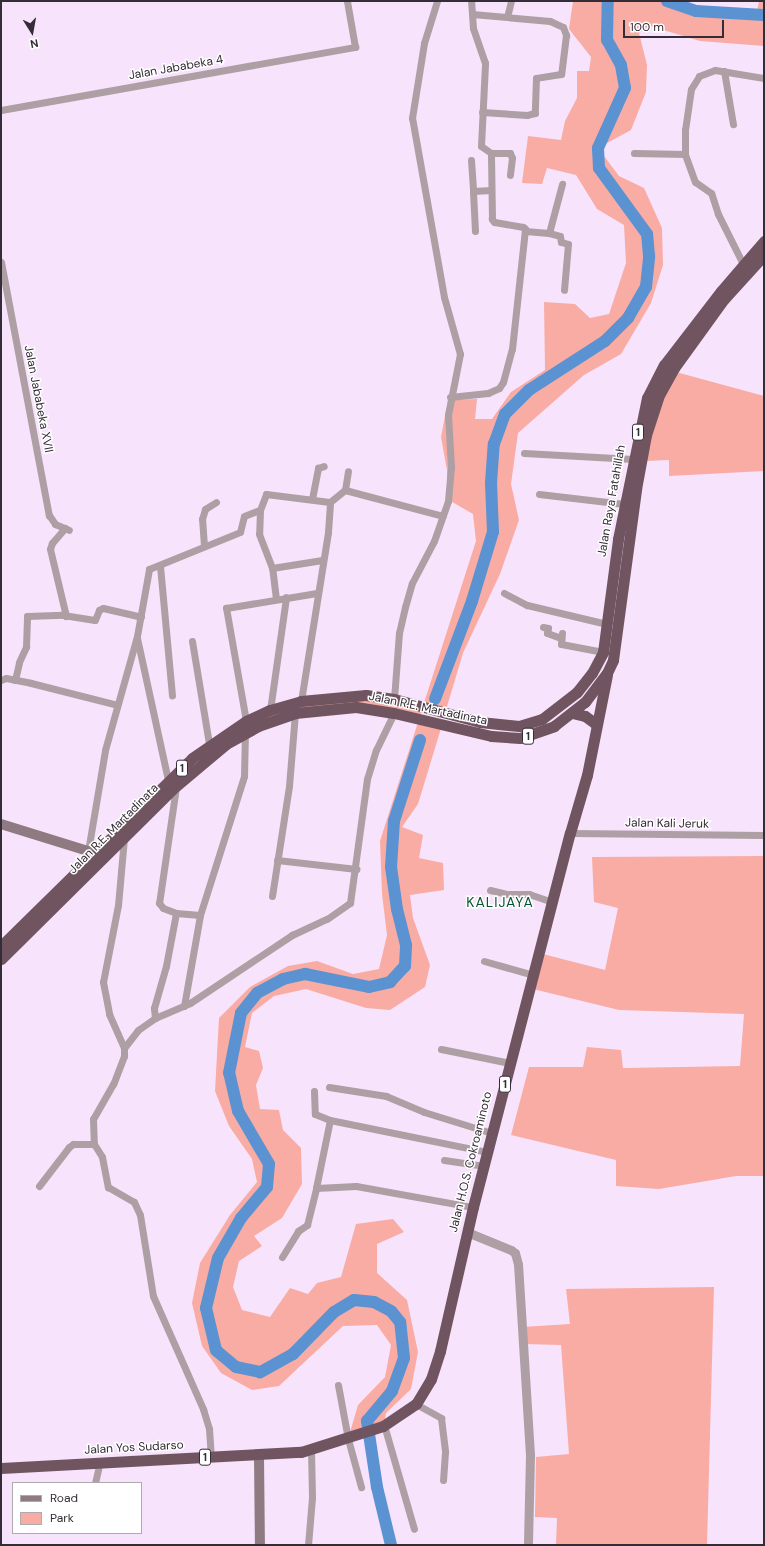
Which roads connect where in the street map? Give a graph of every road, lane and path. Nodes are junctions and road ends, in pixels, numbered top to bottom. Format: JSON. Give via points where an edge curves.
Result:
{"nodes":[{"id":1,"x":347,"y":1,"type":"edge"},
{"id":2,"x":437,"y":1,"type":"edge"},
{"id":3,"x":471,"y":1,"type":"edge"},
{"id":4,"x":511,"y":1,"type":"edge"},
{"id":5,"x":472,"y":14,"type":"junction"},
{"id":6,"x":507,"y":16,"type":"junction"},
{"id":7,"x":724,"y":71,"type":"junction"},
{"id":8,"x":764,"y":78,"type":"edge"},
{"id":9,"x":1,"y":110,"type":"edge"},
{"id":10,"x":482,"y":112,"type":"junction"},
{"id":11,"x":733,"y":124,"type":"dead end"},
{"id":12,"x":491,"y":153,"type":"junction"},
{"id":13,"x":634,"y":153,"type":"dead end"},
{"id":14,"x":685,"y":154,"type":"junction"},
{"id":15,"x":471,"y":160,"type":"dead end"},
{"id":16,"x":510,"y":175,"type":"dead end"},
{"id":17,"x":562,"y":184,"type":"dead end"},
{"id":18,"x":491,"y":190,"type":"junction"},
{"id":19,"x":473,"y":191,"type":"junction"},
{"id":20,"x":475,"y":231,"type":"dead end"},
{"id":21,"x":525,"y":231,"type":"junction"},
{"id":22,"x":549,"y":233,"type":"junction"},
{"id":23,"x":764,"y":241,"type":"edge"},
{"id":24,"x":764,"y":255,"type":"edge"},
{"id":25,"x":1,"y":262,"type":"edge"},
{"id":26,"x":743,"y":264,"type":"junction"},
{"id":27,"x":564,"y":290,"type":"dead end"},
{"id":28,"x":450,"y":397,"type":"junction"},
{"id":29,"x":524,"y":453,"type":"dead end"},
{"id":30,"x":632,"y":459,"type":"junction"},
{"id":31,"x":324,"y":466,"type":"dead end"},
{"id":32,"x":348,"y":471,"type":"dead end"},
{"id":33,"x":345,"y":490,"type":"junction"},
{"id":34,"x":540,"y":494,"type":"dead end"},
{"id":35,"x":312,"y":499,"type":"junction"},
{"id":36,"x":216,"y":502,"type":"dead end"},
{"id":37,"x":330,"y":502,"type":"junction"},
{"id":38,"x":624,"y":504,"type":"junction"},
{"id":39,"x":260,"y":510,"type":"junction"},
{"id":40,"x":443,"y":516,"type":"junction"},
{"id":41,"x":204,"y":546,"type":"junction"},
{"id":42,"x":322,"y":560,"type":"junction"},
{"id":43,"x":160,"y":566,"type":"junction"},
{"id":44,"x":272,"y":568,"type":"junction"},
{"id":45,"x":317,"y":593,"type":"junction"},
{"id":46,"x":504,"y":593,"type":"dead end"},
{"id":47,"x":286,"y":598,"type":"junction"},
{"id":48,"x":276,"y":599,"type":"junction"},
{"id":49,"x":66,"y":616,"type":"junction"},
{"id":50,"x":141,"y":617,"type":"junction"},
{"id":51,"x":608,"y":624,"type":"junction"},
{"id":52,"x":543,"y":627,"type":"dead end"},
{"id":53,"x":137,"y":636,"type":"junction"},
{"id":54,"x":192,"y":641,"type":"dead end"},
{"id":55,"x":602,"y":656,"type":"junction"},
{"id":56,"x":607,"y":673,"type":"junction"},
{"id":57,"x":1,"y":680,"type":"edge"},
{"id":58,"x":15,"y":680,"type":"junction"},
{"id":59,"x":172,"y":695,"type":"dead end"},
{"id":60,"x":394,"y":699,"type":"junction"},
{"id":61,"x":301,"y":701,"type":"junction"},
{"id":62,"x":117,"y":705,"type":"junction"},
{"id":63,"x":270,"y":710,"type":"junction"},
{"id":64,"x":295,"y":713,"type":"junction"},
{"id":65,"x":394,"y":713,"type":"junction"},
{"id":66,"x":572,"y":713,"type":"junction"},
{"id":67,"x":462,"y":718,"type":"junction"},
{"id":68,"x":246,"y":721,"type":"junction"},
{"id":69,"x":480,"y":722,"type":"junction"},
{"id":70,"x":596,"y":724,"type":"junction"},
{"id":71,"x":459,"y":729,"type":"junction"},
{"id":72,"x":245,"y":733,"type":"junction"},
{"id":73,"x":478,"y":734,"type":"junction"},
{"id":74,"x":209,"y":744,"type":"junction"},
{"id":75,"x":172,"y":783,"type":"junction"},
{"id":76,"x":1,"y":824,"type":"edge"},
{"id":77,"x":570,"y":833,"type":"junction"},
{"id":78,"x":764,"y":835,"type":"edge"},
{"id":79,"x":124,"y":838,"type":"junction"},
{"id":80,"x":91,"y":852,"type":"junction"},
{"id":81,"x":277,"y":860,"type":"junction"},
{"id":82,"x":356,"y":869,"type":"junction"},
{"id":83,"x":490,"y":890,"type":"dead end"},
{"id":84,"x":272,"y":896,"type":"dead end"},
{"id":85,"x":552,"y":902,"type":"junction"},
{"id":86,"x":176,"y":913,"type":"junction"},
{"id":87,"x":200,"y":915,"type":"junction"},
{"id":88,"x":1,"y":946,"type":"edge"},
{"id":89,"x":1,"y":959,"type":"edge"},
{"id":90,"x":484,"y":961,"type":"dead end"},
{"id":91,"x":533,"y":975,"type":"junction"},
{"id":92,"x":184,"y":1006,"type":"junction"},
{"id":93,"x":155,"y":1018,"type":"junction"},
{"id":94,"x":124,"y":1048,"type":"junction"},
{"id":95,"x":441,"y":1049,"type":"dead end"},
{"id":96,"x":510,"y":1063,"type":"junction"},
{"id":97,"x":329,"y":1088,"type":"dead end"},
{"id":98,"x":314,"y":1091,"type":"dead end"},
{"id":99,"x":330,"y":1120,"type":"junction"},
{"id":100,"x":492,"y":1133,"type":"junction"},
{"id":101,"x":94,"y":1144,"type":"junction"},
{"id":102,"x":487,"y":1152,"type":"junction"},
{"id":103,"x":444,"y":1160,"type":"dead end"},
{"id":104,"x":484,"y":1166,"type":"junction"},
{"id":105,"x":39,"y":1186,"type":"dead end"},
{"id":106,"x":316,"y":1188,"type":"junction"},
{"id":107,"x":473,"y":1207,"type":"junction"},
{"id":108,"x":467,"y":1232,"type":"junction"},
{"id":109,"x":282,"y":1258,"type":"dead end"},
{"id":110,"x":338,"y":1385,"type":"dead end"},
{"id":111,"x":416,"y":1404,"type":"junction"},
{"id":112,"x":384,"y":1426,"type":"junction"},
{"id":113,"x":349,"y":1438,"type":"junction"},
{"id":114,"x":311,"y":1450,"type":"junction"},
{"id":115,"x":259,"y":1456,"type":"junction"},
{"id":116,"x":211,"y":1457,"type":"junction"},
{"id":117,"x":100,"y":1462,"type":"junction"},
{"id":118,"x":1,"y":1468,"type":"edge"},
{"id":119,"x":443,"y":1480,"type":"dead end"},
{"id":120,"x":95,"y":1482,"type":"edge"},
{"id":121,"x":361,"y":1487,"type":"dead end"},
{"id":122,"x":414,"y":1529,"type":"dead end"},
{"id":123,"x":260,"y":1545,"type":"edge"},
{"id":124,"x":308,"y":1545,"type":"edge"},
{"id":125,"x":528,"y":1545,"type":"edge"}],
"edges":[{"from":1,"to":9,"type":"street","name":"Jalan Jababeka 4","via":[[355,47]]},
{"from":2,"to":28,"type":"street","via":[[424,43],[412,118],[444,296],[460,354]]},
{"from":3,"to":5,"type":"street"},
{"from":4,"to":6,"type":"street"},
{"from":5,"to":6,"type":"street"},
{"from":5,"to":10,"type":"street","via":[[473,28],[485,63]]},
{"from":6,"to":10,"type":"street","via":[[550,21],[563,27],[566,35],[562,72],[557,76],[536,78],[536,111],[533,114]]},
{"from":7,"to":8,"type":"street"},
{"from":7,"to":11,"type":"street"},
{"from":7,"to":14,"type":"street","via":[[705,73],[694,81],[685,130]]},
{"from":10,"to":12,"type":"street","via":[[482,146]]},
{"from":12,"to":16,"type":"street","via":[[510,153]]},
{"from":12,"to":18,"type":"street"},
{"from":13,"to":14,"type":"street"},
{"from":14,"to":26,"type":"street","via":[[695,182],[711,193],[718,214]]},
{"from":15,"to":19,"type":"street"},
{"from":17,"to":22,"type":"street"},
{"from":18,"to":19,"type":"street"},
{"from":18,"to":21,"type":"street","via":[[493,222],[523,227]]},
{"from":19,"to":20,"type":"street"},
{"from":21,"to":22,"type":"street"},
{"from":21,"to":28,"type":"street","via":[[512,349],[504,382],[499,388],[488,393]]},
{"from":22,"to":27,"type":"street","via":[[560,236],[561,242],[568,244]]},
{"from":23,"to":26,"type":"highway","name":"Jalan Raya Fatahillah","number":"1"},
{"from":24,"to":56,"type":"highway","name":"Jalan Raya Fatahillah","number":"1","via":[[724,299],[674,368],[658,398],[646,434],[614,653]]},
{"from":25,"to":49,"type":"street","name":"Jalan Jababeka XVII","via":[[49,515],[55,524],[67,529],[52,543],[50,549]]},
{"from":26,"to":30,"type":"highway","name":"Jalan Raya Fatahillah","number":"1","via":[[653,382],[642,411]]},
{"from":28,"to":40,"type":"street","via":[[448,415],[451,476]]},
{"from":29,"to":30,"type":"street"},
{"from":30,"to":38,"type":"highway","name":"Jalan Raya Fatahillah","number":"1"},
{"from":31,"to":35,"type":"street","via":[[318,468]]},
{"from":32,"to":33,"type":"street"},
{"from":33,"to":37,"type":"street"},
{"from":33,"to":40,"type":"street"},
{"from":34,"to":38,"type":"street"},
{"from":35,"to":37,"type":"street"},
{"from":35,"to":39,"type":"street","via":[[266,494]]},
{"from":36,"to":41,"type":"street","via":[[205,509],[202,518]]},
{"from":37,"to":42,"type":"street","via":[[328,532]]},
{"from":38,"to":51,"type":"highway","name":"Jalan Raya Fatahillah","number":"1"},
{"from":39,"to":41,"type":"street","via":[[244,515],[240,532]]},
{"from":39,"to":44,"type":"street","via":[[259,534]]},
{"from":40,"to":60,"type":"street","via":[[424,565],[412,583],[405,607],[399,633]]},
{"from":41,"to":43,"type":"street"},
{"from":42,"to":44,"type":"street"},
{"from":42,"to":45,"type":"street"},
{"from":43,"to":50,"type":"street","via":[[149,569]]},
{"from":43,"to":59,"type":"street"},
{"from":44,"to":48,"type":"street"},
{"from":45,"to":47,"type":"street"},
{"from":45,"to":61,"type":"street"},
{"from":46,"to":51,"type":"street","via":[[527,605]]},
{"from":47,"to":48,"type":"street"},
{"from":47,"to":63,"type":"street"},
{"from":48,"to":68,"type":"street","via":[[229,606],[226,609]]},
{"from":49,"to":50,"type":"street","via":[[95,620],[99,610],[103,608]]},
{"from":49,"to":58,"type":"street","via":[[27,616],[26,647]]},
{"from":50,"to":53,"type":"street"},
{"from":51,"to":55,"type":"highway","name":"Jalan Raya Fatahillah","number":"1"},
{"from":52,"to":55,"type":"street","via":[[548,628],[547,633],[562,636],[561,644]]},
{"from":53,"to":62,"type":"street"},
{"from":53,"to":75,"type":"street"},
{"from":54,"to":74,"type":"street"},
{"from":55,"to":69,"type":"highway","name":"Jalan R.E. Martadinata","number":"1","via":[[577,692],[542,719],[519,726]]},
{"from":56,"to":66,"type":"highway","name":"Jalan R.E. Martadinata","number":"1"},
{"from":56,"to":70,"type":"highway","name":"Jalan H.O.S. Cokroaminoto","number":"1"},
{"from":57,"to":58,"type":"street"},
{"from":58,"to":62,"type":"street"},
{"from":60,"to":61,"type":"highway","name":"Jalan R.E. Martadinata","number":"1","via":[[357,695]]},
{"from":60,"to":67,"type":"highway","name":"Jalan R.E. Martadinata","number":"1"},
{"from":61,"to":63,"type":"highway","name":"Jalan R.E. Martadinata","number":"1"},
{"from":62,"to":80,"type":"street","via":[[94,800]]},
{"from":63,"to":68,"type":"highway","name":"Jalan R.E. Martadinata","number":"1"},
{"from":64,"to":65,"type":"highway","name":"Jalan R.E. Martadinata","number":"1","via":[[356,708]]},
{"from":64,"to":72,"type":"highway","name":"Jalan R.E. Martadinata","number":"1","via":[[274,719]]},
{"from":64,"to":81,"type":"street","via":[[290,779]]},
{"from":65,"to":71,"type":"highway","name":"Jalan R.E. Martadinata","number":"1"},
{"from":65,"to":82,"type":"street","via":[[376,750],[368,779]]},
{"from":66,"to":70,"type":"highway","via":[[585,716]]},
{"from":66,"to":73,"type":"highway","name":"Jalan R.E. Martadinata","number":"1","via":[[554,726],[526,737]]},
{"from":67,"to":69,"type":"highway","name":"Jalan R.E. Martadinata","number":"1"},
{"from":67,"to":71,"type":"highway","via":[[463,724]]},
{"from":68,"to":74,"type":"highway","name":"Jalan R.E. Martadinata","number":"1"},
{"from":69,"to":73,"type":"highway"},
{"from":70,"to":77,"type":"highway","name":"Jalan H.O.S. Cokroaminoto","number":"1","via":[[587,775]]},
{"from":71,"to":73,"type":"highway","name":"Jalan R.E. Martadinata","number":"1"},
{"from":72,"to":75,"type":"highway","name":"Jalan R.E. Martadinata","number":"1"},
{"from":72,"to":87,"type":"street","via":[[244,776]]},
{"from":74,"to":75,"type":"highway","name":"Jalan R.E. Martadinata","number":"1"},
{"from":75,"to":79,"type":"highway","name":"Jalan R.E. Martadinata","number":"1"},
{"from":75,"to":80,"type":"highway","name":"Jalan R.E. Martadinata","number":"1"},
{"from":75,"to":86,"type":"street","via":[[159,903]]},
{"from":76,"to":80,"type":"main road"},
{"from":77,"to":78,"type":"street","name":"Jalan Kali Jeruk"},
{"from":77,"to":85,"type":"highway","name":"Jalan H.O.S. Cokroaminoto","number":"1"},
{"from":79,"to":89,"type":"highway","name":"Jalan R.E. Martadinata","number":"1"},
{"from":79,"to":94,"type":"street","via":[[118,905],[104,982],[109,1014]]},
{"from":80,"to":88,"type":"highway","name":"Jalan R.E. Martadinata","number":"1"},
{"from":81,"to":82,"type":"street"},
{"from":81,"to":84,"type":"street"},
{"from":82,"to":92,"type":"street","via":[[352,900],[348,905],[313,927],[292,935]]},
{"from":83,"to":85,"type":"street","via":[[529,894]]},
{"from":85,"to":91,"type":"highway","name":"Jalan H.O.S. Cokroaminoto","number":"1"},
{"from":86,"to":87,"type":"street"},
{"from":86,"to":93,"type":"street","via":[[166,966],[154,1008]]},
{"from":87,"to":92,"type":"street"},
{"from":90,"to":91,"type":"street"},
{"from":91,"to":96,"type":"highway","name":"Jalan H.O.S. Cokroaminoto","number":"1"},
{"from":92,"to":93,"type":"street"},
{"from":93,"to":94,"type":"street","via":[[138,1030]]},
{"from":94,"to":101,"type":"street","via":[[122,1066],[93,1119]]},
{"from":95,"to":96,"type":"street"},
{"from":96,"to":100,"type":"highway","name":"Jalan H.O.S. Cokroaminoto","number":"1"},
{"from":97,"to":100,"type":"street","via":[[386,1096],[424,1112]]},
{"from":98,"to":99,"type":"street","via":[[315,1114]]},
{"from":99,"to":102,"type":"street"},
{"from":99,"to":106,"type":"street"},
{"from":100,"to":102,"type":"highway","name":"Jalan H.O.S. Cokroaminoto","number":"1"},
{"from":101,"to":105,"type":"street","via":[[73,1144],[69,1147]]},
{"from":101,"to":116,"type":"street","via":[[102,1157],[108,1187],[134,1202],[140,1215],[153,1296],[203,1408],[209,1429]]},
{"from":102,"to":104,"type":"highway","name":"Jalan H.O.S. Cokroaminoto","number":"1"},
{"from":103,"to":104,"type":"street"},
{"from":104,"to":107,"type":"highway","name":"Jalan H.O.S. Cokroaminoto","number":"1"},
{"from":106,"to":107,"type":"street","via":[[373,1188]]},
{"from":106,"to":109,"type":"street","via":[[307,1225],[298,1231]]},
{"from":107,"to":108,"type":"highway","name":"Jalan H.O.S. Cokroaminoto","number":"1"},
{"from":108,"to":111,"type":"highway","name":"Jalan H.O.S. Cokroaminoto","number":"1","via":[[436,1366]]},
{"from":108,"to":125,"type":"street","via":[[511,1250],[518,1264],[530,1454]]},
{"from":110,"to":113,"type":"street"},
{"from":111,"to":112,"type":"highway","name":"Jalan H.O.S. Cokroaminoto","number":"1"},
{"from":111,"to":119,"type":"street","via":[[441,1418],[445,1452]]},
{"from":112,"to":113,"type":"highway","name":"Jalan Yos Sudarso","number":"1"},
{"from":112,"to":122,"type":"street"},
{"from":113,"to":114,"type":"highway","name":"Jalan Yos Sudarso","number":"1"},
{"from":113,"to":121,"type":"street"},
{"from":114,"to":115,"type":"highway","name":"Jalan Yos Sudarso","number":"1"},
{"from":114,"to":124,"type":"street","via":[[312,1497]]},
{"from":115,"to":116,"type":"highway","name":"Jalan Yos Sudarso","number":"1"},
{"from":115,"to":123,"type":"main road"},
{"from":116,"to":117,"type":"highway","name":"Jalan Yos Sudarso","number":"1"},
{"from":117,"to":118,"type":"highway","name":"Jalan Yos Sudarso","number":"1"},
{"from":117,"to":120,"type":"street"}]}
